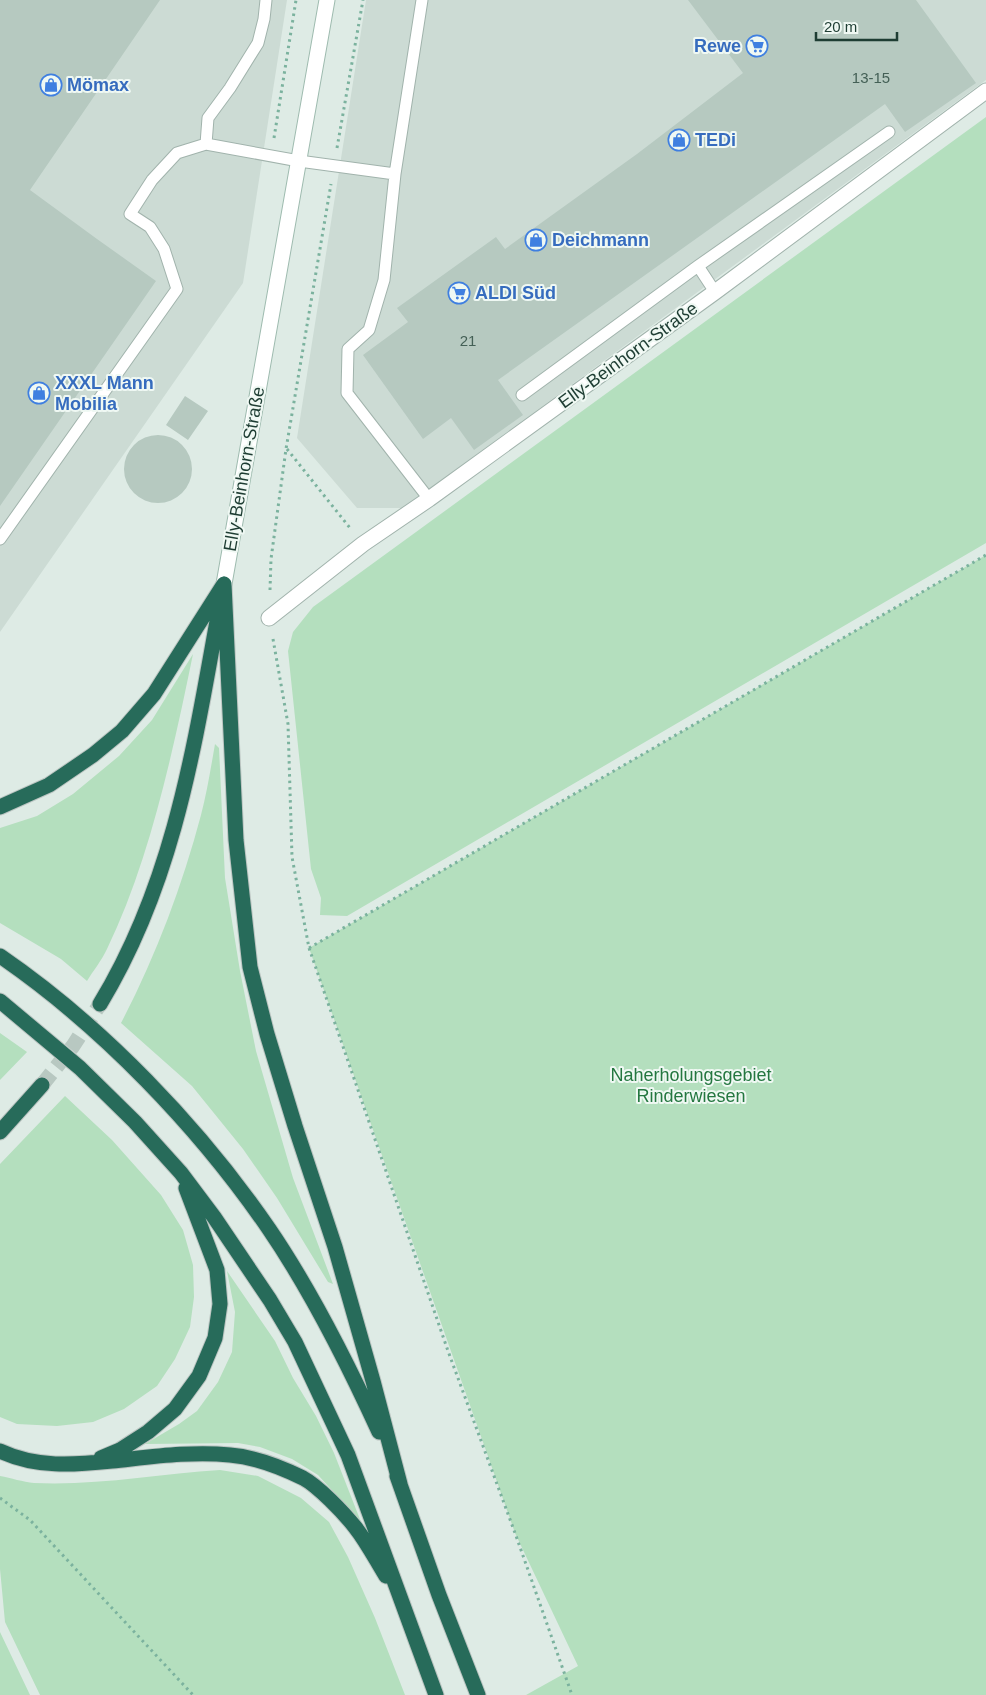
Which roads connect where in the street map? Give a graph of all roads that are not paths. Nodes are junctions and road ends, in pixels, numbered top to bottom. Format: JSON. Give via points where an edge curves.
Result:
{"nodes":[{"id":1,"x":266,"y":0,"type":"edge"},
{"id":2,"x":327,"y":0,"type":"edge"},
{"id":3,"x":422,"y":0,"type":"edge"},
{"id":4,"x":986,"y":91,"type":"edge"},
{"id":5,"x":888,"y":132,"type":"dead end"},
{"id":6,"x":206,"y":144,"type":"junction"},
{"id":7,"x":299,"y":161,"type":"junction"},
{"id":8,"x":395,"y":174,"type":"junction"},
{"id":9,"x":698,"y":266,"type":"junction"},
{"id":10,"x":715,"y":292,"type":"junction"},
{"id":11,"x":522,"y":395,"type":"dead end"},
{"id":12,"x":429,"y":499,"type":"junction"},
{"id":13,"x":0,"y":539,"type":"edge"},
{"id":14,"x":224,"y":584,"type":"junction"},
{"id":15,"x":269,"y":618,"type":"road end"},
{"id":16,"x":0,"y":807,"type":"edge"},
{"id":17,"x":0,"y":956,"type":"edge"},
{"id":18,"x":0,"y":1001,"type":"edge"},
{"id":19,"x":100,"y":1004,"type":"tunnel mouth"},
{"id":20,"x":42,"y":1085,"type":"tunnel mouth"},
{"id":21,"x":0,"y":1132,"type":"edge"},
{"id":22,"x":180,"y":1173,"type":"junction"},
{"id":23,"x":0,"y":1451,"type":"edge"},
{"id":24,"x":89,"y":1464,"type":"junction"},
{"id":25,"x":400,"y":1484,"type":"junction"},
{"id":26,"x":400,"y":1598,"type":"junction"},
{"id":27,"x":436,"y":1695,"type":"edge"},
{"id":28,"x":478,"y":1695,"type":"edge"}],
"edges":[{"from":1,"to":6,"type":"lane","via":[[258,43],[208,118]]},
{"from":2,"to":7,"type":"street","name":"Elly-Beinhorn-Straße"},
{"from":3,"to":8,"type":"lane"},
{"from":4,"to":10,"type":"street","name":"Elly-Beinhorn-Straße"},
{"from":5,"to":9,"type":"lane"},
{"from":6,"to":7,"type":"lane"},
{"from":6,"to":13,"type":"lane","via":[[177,153],[152,180],[130,214],[150,227],[164,249],[177,289]]},
{"from":7,"to":8,"type":"lane"},
{"from":7,"to":14,"type":"street","name":"Elly-Beinhorn-Straße"},
{"from":8,"to":12,"type":"lane","via":[[384,280],[369,330],[348,348],[347,393]]},
{"from":9,"to":10,"type":"lane"},
{"from":9,"to":11,"type":"lane"},
{"from":10,"to":12,"type":"street","name":"Elly-Beinhorn-Straße"},
{"from":12,"to":15,"type":"street","name":"Elly-Beinhorn-Straße","via":[[363,544]]},
{"from":14,"to":16,"type":"highway","via":[[154,694],[122,731],[49,785]]},
{"from":14,"to":19,"type":"highway","via":[[172,839],[136,937]]},
{"from":14,"to":25,"type":"highway","via":[[236,840],[250,967],[267,1034],[343,1276]]},
{"from":17,"to":25,"type":"highway","via":[[103,1040],[193,1131],[229,1176],[269,1230],[323,1319],[356,1381]]},
{"from":18,"to":22,"type":"highway","via":[[80,1068],[135,1122]]},
{"from":20,"to":21,"type":"highway"},
{"from":22,"to":24,"type":"highway","via":[[217,1270],[220,1304],[215,1338],[199,1376],[175,1409],[120,1450]]},
{"from":22,"to":26,"type":"highway","via":[[239,1253],[294,1342],[348,1455]]},
{"from":23,"to":24,"type":"highway","via":[[46,1464]]},
{"from":24,"to":26,"type":"highway","via":[[192,1454],[231,1455],[268,1463],[304,1479],[332,1502],[355,1528]]},
{"from":25,"to":28,"type":"highway"},
{"from":26,"to":27,"type":"highway"}]}
